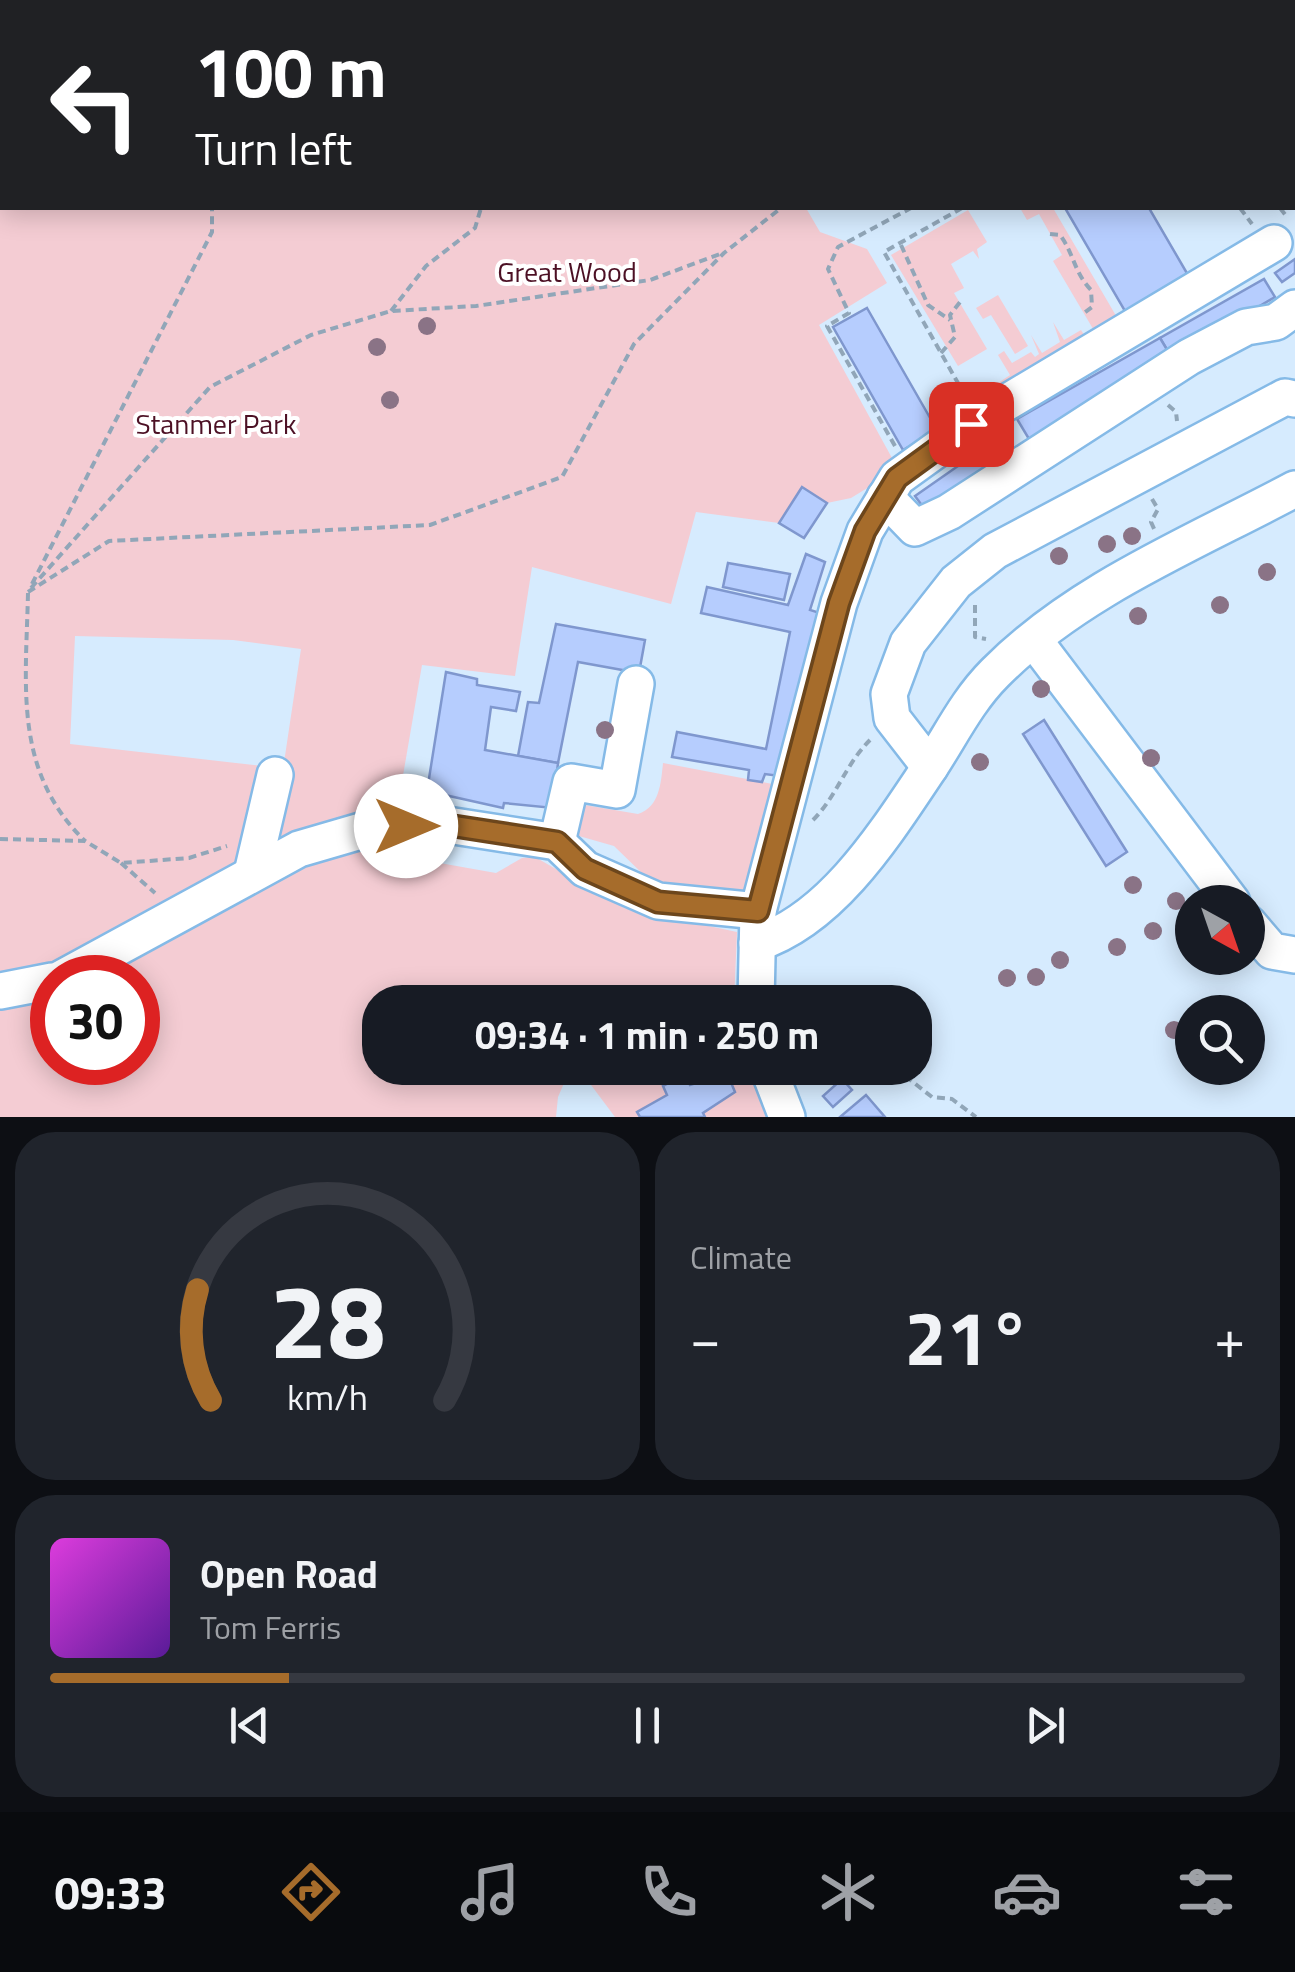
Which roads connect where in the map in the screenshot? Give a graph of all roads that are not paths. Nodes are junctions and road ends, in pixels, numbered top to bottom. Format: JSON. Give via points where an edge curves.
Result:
{"nodes":[{"id":1,"x":1280,"y":230,"type":"road end"},
{"id":2,"x":1295,"y":308,"type":"edge"},
{"id":3,"x":1295,"y":399,"type":"edge"},
{"id":4,"x":1295,"y":489,"type":"edge"},
{"id":5,"x":885,"y":498,"type":"junction"},
{"id":6,"x":1034,"y":640,"type":"junction"},
{"id":7,"x":636,"y":684,"type":"dead end"},
{"id":8,"x":930,"y":767,"type":"junction"},
{"id":9,"x":274,"y":775,"type":"dead end"},
{"id":10,"x":557,"y":842,"type":"junction"},
{"id":11,"x":256,"y":857,"type":"junction"},
{"id":12,"x":1219,"y":885,"type":"edge"},
{"id":13,"x":758,"y":927,"type":"junction"},
{"id":14,"x":1265,"y":943,"type":"edge"},
{"id":15,"x":104,"y":955,"type":"edge"},
{"id":16,"x":1295,"y":955,"type":"edge"},
{"id":17,"x":756,"y":985,"type":"edge"},
{"id":18,"x":30,"y":987,"type":"edge"},
{"id":19,"x":0,"y":991,"type":"edge"},
{"id":20,"x":775,"y":1085,"type":"edge"},
{"id":21,"x":787,"y":1117,"type":"edge"}],
"edges":[{"from":1,"to":5,"type":"street","via":[[913,463]]},
{"from":2,"to":5,"type":"street","via":[[1276,322],[1246,327],[915,528]]},
{"from":3,"to":8,"type":"street","via":[[1284,397],[1138,473],[996,551],[956,582],[908,643],[889,694],[892,718]]},
{"from":4,"to":6,"type":"street","via":[[1130,575]]},
{"from":5,"to":13,"type":"street","via":[[842,592]]},
{"from":6,"to":8,"type":"street","via":[[968,704]]},
{"from":6,"to":12,"type":"street"},
{"from":7,"to":10,"type":"street","via":[[617,790],[571,782]]},
{"from":8,"to":13,"type":"street","via":[[862,859],[809,916],[778,936]]},
{"from":9,"to":11,"type":"street"},
{"from":10,"to":11,"type":"street","via":[[441,824],[371,828]]},
{"from":10,"to":13,"type":"street","via":[[585,869],[658,902]]},
{"from":11,"to":15,"type":"street","via":[[179,914]]},
{"from":13,"to":17,"type":"street"},
{"from":14,"to":16,"type":"street"},
{"from":18,"to":19,"type":"street"},
{"from":20,"to":21,"type":"street"}]}
